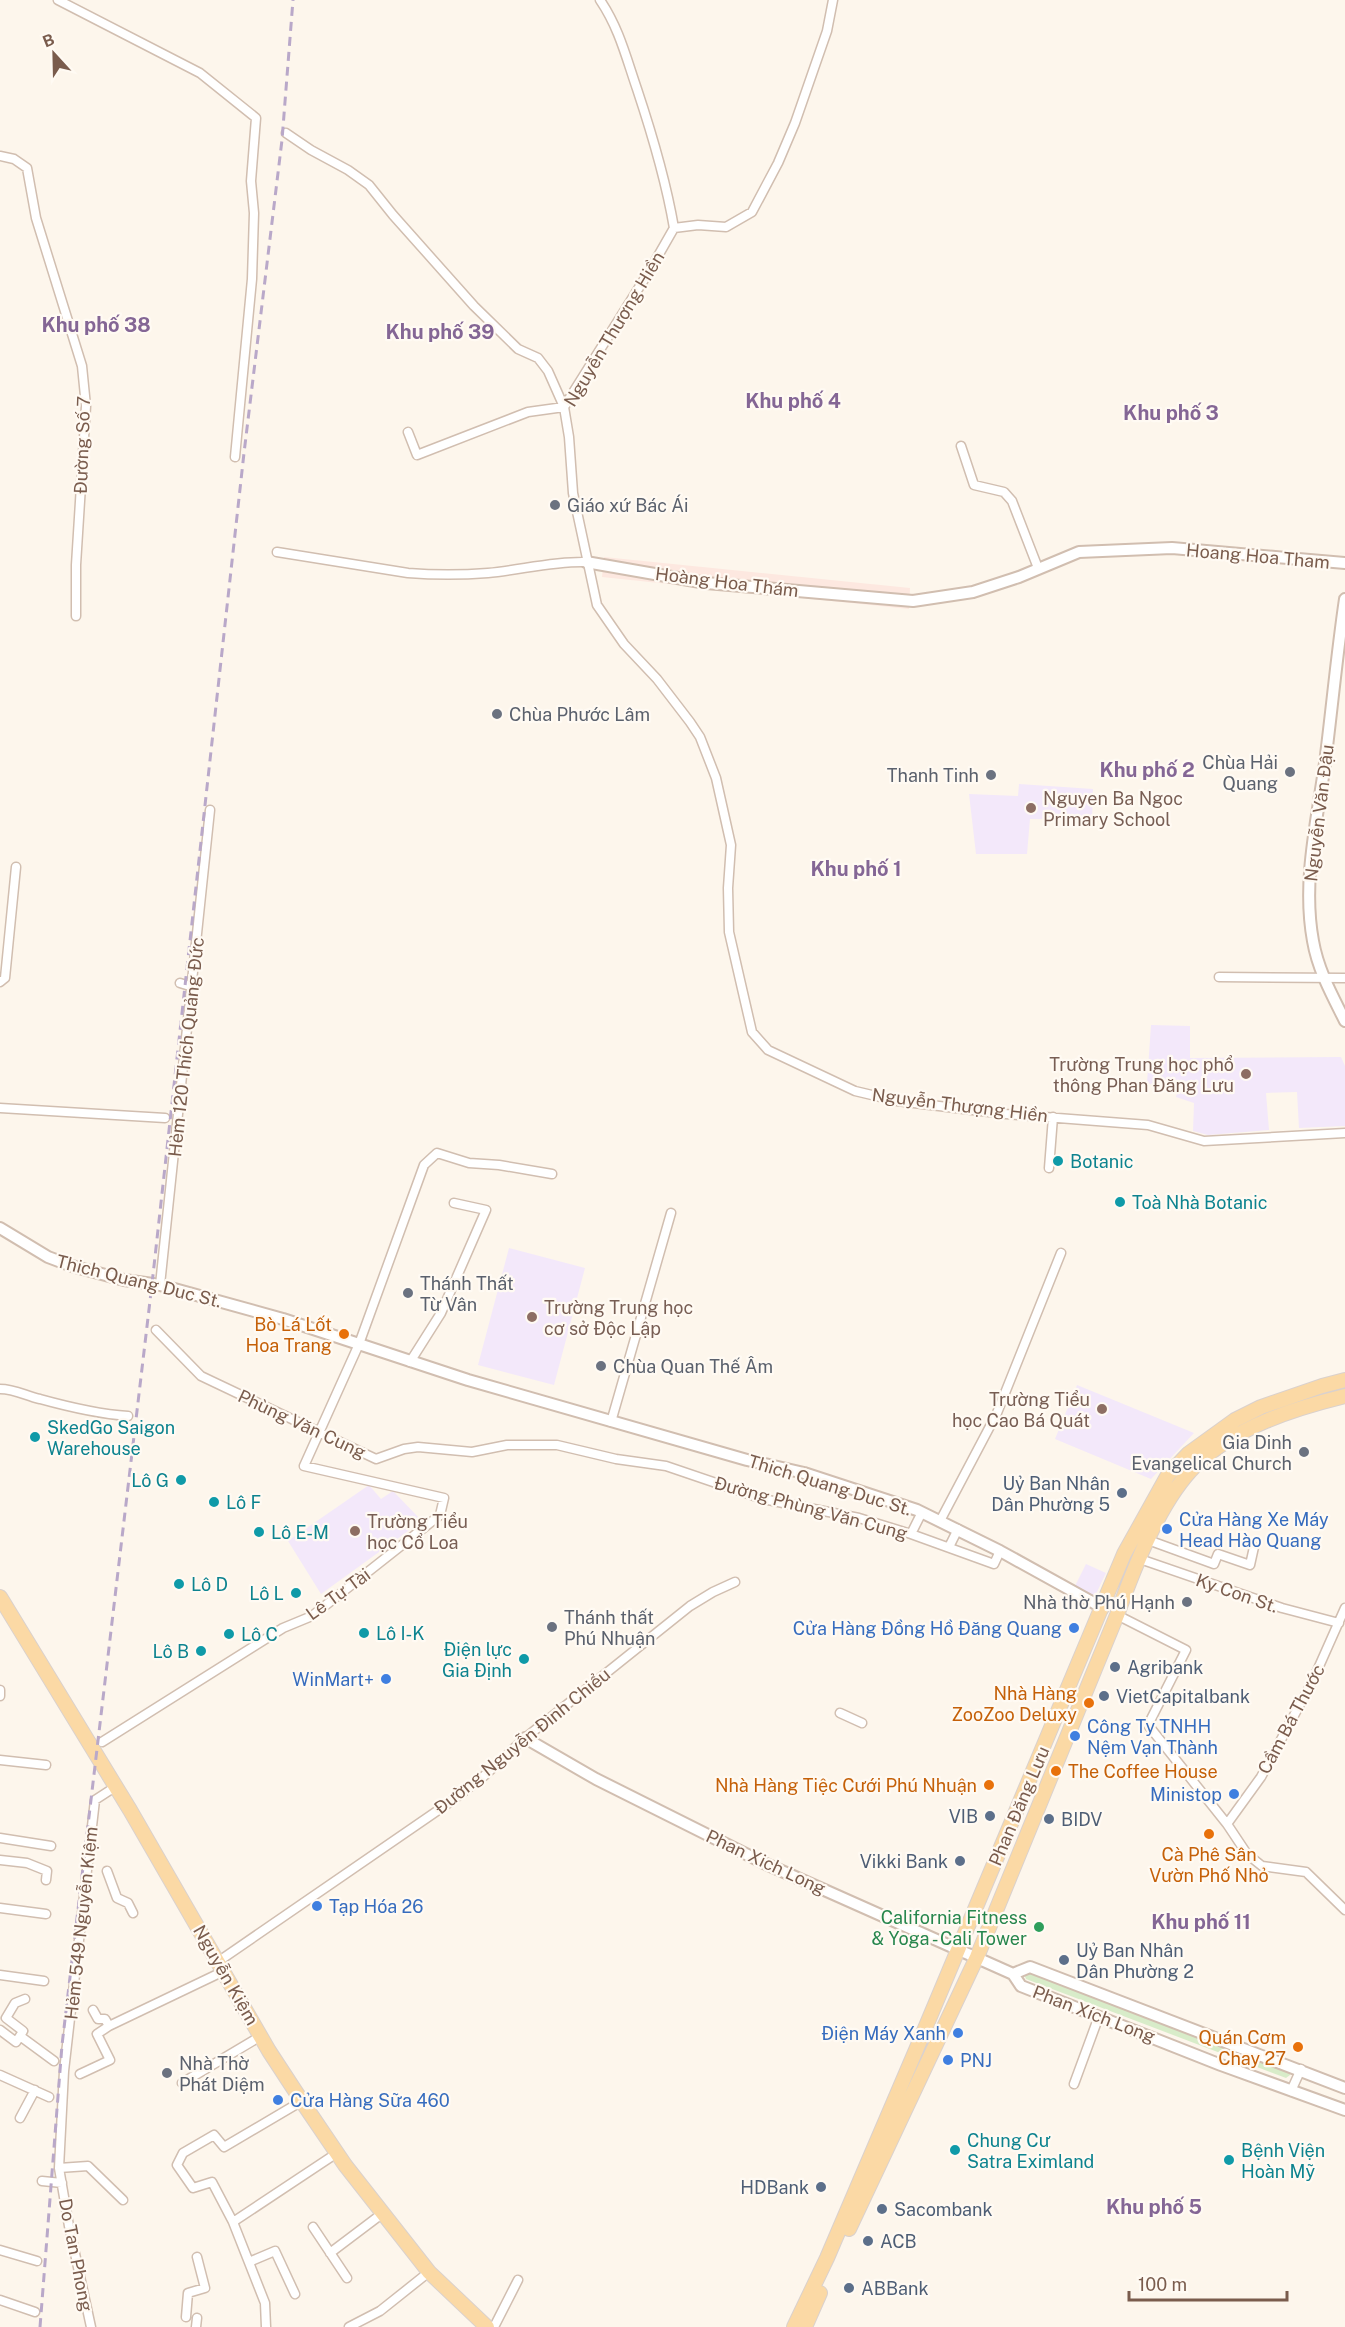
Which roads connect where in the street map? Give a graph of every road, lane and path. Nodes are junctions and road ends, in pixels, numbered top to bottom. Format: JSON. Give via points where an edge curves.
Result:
{"nodes":[{"id":1,"x":58,"y":0,"type":"edge"},
{"id":2,"x":600,"y":0,"type":"edge"},
{"id":3,"x":833,"y":0,"type":"edge"},
{"id":4,"x":286,"y":133,"type":"dead end"},
{"id":5,"x":0,"y":156,"type":"edge"},
{"id":6,"x":674,"y":228,"type":"junction"},
{"id":7,"x":564,"y":407,"type":"junction"},
{"id":8,"x":408,"y":432,"type":"dead end"},
{"id":9,"x":961,"y":446,"type":"dead end"},
{"id":10,"x":235,"y":457,"type":"dead end"},
{"id":11,"x":277,"y":552,"type":"dead end"},
{"id":12,"x":586,"y":562,"type":"junction"},
{"id":13,"x":1345,"y":563,"type":"edge"},
{"id":14,"x":1038,"y":568,"type":"junction"},
{"id":15,"x":1345,"y":599,"type":"edge"},
{"id":16,"x":76,"y":616,"type":"dead end"},
{"id":17,"x":210,"y":810,"type":"dead end"},
{"id":18,"x":16,"y":867,"type":"dead end"},
{"id":19,"x":1218,"y":977,"type":"dead end"},
{"id":20,"x":1323,"y":978,"type":"junction"},
{"id":21,"x":1345,"y":978,"type":"edge"},
{"id":22,"x":0,"y":982,"type":"edge"},
{"id":23,"x":180,"y":983,"type":"dead end"},
{"id":24,"x":193,"y":987,"type":"junction"},
{"id":25,"x":1345,"y":1021,"type":"edge"},
{"id":26,"x":0,"y":1108,"type":"edge"},
{"id":27,"x":1053,"y":1117,"type":"junction"},
{"id":28,"x":165,"y":1119,"type":"dead end"},
{"id":29,"x":1345,"y":1133,"type":"edge"},
{"id":30,"x":1049,"y":1168,"type":"dead end"},
{"id":31,"x":552,"y":1174,"type":"dead end"},
{"id":32,"x":454,"y":1203,"type":"dead end"},
{"id":33,"x":671,"y":1213,"type":"dead end"},
{"id":34,"x":0,"y":1228,"type":"edge"},
{"id":35,"x":1061,"y":1253,"type":"dead end"},
{"id":36,"x":160,"y":1285,"type":"junction"},
{"id":37,"x":156,"y":1330,"type":"dead end"},
{"id":38,"x":359,"y":1344,"type":"junction"},
{"id":39,"x":410,"y":1362,"type":"junction"},
{"id":40,"x":1345,"y":1380,"type":"edge"},
{"id":41,"x":0,"y":1389,"type":"edge"},
{"id":42,"x":1345,"y":1396,"type":"edge"},
{"id":43,"x":128,"y":1416,"type":"dead end"},
{"id":44,"x":611,"y":1422,"type":"junction"},
{"id":45,"x":318,"y":1432,"type":"junction"},
{"id":46,"x":576,"y":1449,"type":"joint"},
{"id":47,"x":922,"y":1512,"type":"junction"},
{"id":48,"x":940,"y":1521,"type":"junction"},
{"id":49,"x":958,"y":1529,"type":"junction"},
{"id":50,"x":911,"y":1534,"type":"junction"},
{"id":51,"x":1148,"y":1540,"type":"junction"},
{"id":52,"x":949,"y":1547,"type":"junction"},
{"id":53,"x":1254,"y":1547,"type":"dead end"},
{"id":54,"x":1000,"y":1551,"type":"junction"},
{"id":55,"x":1137,"y":1558,"type":"junction"},
{"id":56,"x":735,"y":1582,"type":"dead end"},
{"id":57,"x":0,"y":1597,"type":"edge"},
{"id":58,"x":1102,"y":1608,"type":"junction"},
{"id":59,"x":1345,"y":1608,"type":"edge"},
{"id":60,"x":1117,"y":1615,"type":"junction"},
{"id":61,"x":1339,"y":1623,"type":"junction"},
{"id":62,"x":0,"y":1690,"type":"edge"},
{"id":63,"x":0,"y":1696,"type":"edge"},
{"id":64,"x":840,"y":1713,"type":"dead end"},
{"id":65,"x":862,"y":1723,"type":"dead end"},
{"id":66,"x":525,"y":1738,"type":"junction"},
{"id":67,"x":102,"y":1742,"type":"dead end"},
{"id":68,"x":0,"y":1760,"type":"edge"},
{"id":69,"x":46,"y":1765,"type":"dead end"},
{"id":70,"x":115,"y":1787,"type":"junction"},
{"id":71,"x":1227,"y":1824,"type":"junction"},
{"id":72,"x":0,"y":1838,"type":"edge"},
{"id":73,"x":51,"y":1846,"type":"dead end"},
{"id":74,"x":0,"y":1860,"type":"edge"},
{"id":75,"x":107,"y":1871,"type":"dead end"},
{"id":76,"x":46,"y":1880,"type":"dead end"},
{"id":77,"x":0,"y":1908,"type":"edge"},
{"id":78,"x":1345,"y":1910,"type":"edge"},
{"id":79,"x":133,"y":1913,"type":"dead end"},
{"id":80,"x":46,"y":1914,"type":"dead end"},
{"id":81,"x":959,"y":1948,"type":"junction"},
{"id":82,"x":976,"y":1957,"type":"junction"},
{"id":83,"x":221,"y":1966,"type":"junction"},
{"id":84,"x":1013,"y":1974,"type":"junction"},
{"id":85,"x":0,"y":1976,"type":"edge"},
{"id":86,"x":45,"y":1981,"type":"dead end"},
{"id":87,"x":25,"y":1999,"type":"dead end"},
{"id":88,"x":93,"y":2010,"type":"dead end"},
{"id":89,"x":1099,"y":2016,"type":"junction"},
{"id":90,"x":109,"y":2026,"type":"junction"},
{"id":91,"x":0,"y":2030,"type":"edge"},
{"id":92,"x":20,"y":2036,"type":"junction"},
{"id":93,"x":261,"y":2036,"type":"junction"},
{"id":94,"x":54,"y":2061,"type":"dead end"},
{"id":95,"x":1301,"y":2069,"type":"junction"},
{"id":96,"x":64,"y":2071,"type":"joint"},
{"id":97,"x":80,"y":2074,"type":"dead end"},
{"id":98,"x":0,"y":2075,"type":"edge"},
{"id":99,"x":182,"y":2083,"type":"dead end"},
{"id":100,"x":1074,"y":2084,"type":"dead end"},
{"id":101,"x":1345,"y":2088,"type":"edge"},
{"id":102,"x":35,"y":2091,"type":"junction"},
{"id":103,"x":1291,"y":2091,"type":"junction"},
{"id":104,"x":49,"y":2097,"type":"dead end"},
{"id":105,"x":302,"y":2102,"type":"junction"},
{"id":106,"x":1345,"y":2110,"type":"edge"},
{"id":107,"x":20,"y":2118,"type":"dead end"},
{"id":108,"x":337,"y":2153,"type":"junction"},
{"id":109,"x":59,"y":2168,"type":"junction"},
{"id":110,"x":42,"y":2181,"type":"dead end"},
{"id":111,"x":62,"y":2183,"type":"junction"},
{"id":112,"x":123,"y":2200,"type":"dead end"},
{"id":113,"x":383,"y":2213,"type":"junction"},
{"id":114,"x":233,"y":2222,"type":"junction"},
{"id":115,"x":313,"y":2227,"type":"dead end"},
{"id":116,"x":0,"y":2250,"type":"edge"},
{"id":117,"x":330,"y":2253,"type":"junction"},
{"id":118,"x":197,"y":2257,"type":"dead end"},
{"id":119,"x":37,"y":2262,"type":"dead end"},
{"id":120,"x":249,"y":2262,"type":"junction"},
{"id":121,"x":429,"y":2271,"type":"junction"},
{"id":122,"x":347,"y":2278,"type":"dead end"},
{"id":123,"x":518,"y":2280,"type":"dead end"},
{"id":124,"x":295,"y":2294,"type":"dead end"},
{"id":125,"x":0,"y":2300,"type":"edge"},
{"id":126,"x":35,"y":2312,"type":"dead end"},
{"id":127,"x":186,"y":2317,"type":"dead end"},
{"id":128,"x":91,"y":2327,"type":"edge"},
{"id":129,"x":266,"y":2327,"type":"edge"},
{"id":130,"x":349,"y":2327,"type":"edge"},
{"id":131,"x":487,"y":2327,"type":"edge"},
{"id":132,"x":494,"y":2327,"type":"edge"},
{"id":133,"x":794,"y":2327,"type":"edge"},
{"id":134,"x":805,"y":2327,"type":"edge"}],
"edges":[{"from":1,"to":10,"type":"street","via":[[200,73],[256,118],[251,180],[252,279]]},
{"from":2,"to":6,"type":"street","via":[[614,20],[634,79]]},
{"from":3,"to":6,"type":"street","via":[[795,123],[752,212],[726,227]]},
{"from":4,"to":7,"type":"street","via":[[369,185],[474,306],[518,349],[538,358]]},
{"from":5,"to":16,"type":"street","name":"Đường Số 7","via":[[27,168],[36,218],[82,366],[86,406]]},
{"from":6,"to":7,"type":"street","name":"Nguyễn Thượng Hiền"},
{"from":7,"to":8,"type":"street","via":[[528,412],[417,455]]},
{"from":7,"to":12,"type":"street","name":"Nguyễn Thượng Hiền","via":[[573,493]]},
{"from":9,"to":14,"type":"street","via":[[974,485],[1004,492],[1012,501]]},
{"from":11,"to":12,"type":"street","name":"Hoàng Hoa Thám","via":[[429,574],[487,573]]},
{"from":12,"to":14,"type":"street","name":"Hoàng Hoa Thám","via":[[706,583],[914,601],[973,592]]},
{"from":12,"to":27,"type":"street","name":"Nguyễn Thượng Hiền","via":[[597,605],[624,644],[690,722],[716,778],[731,845],[729,932],[752,1032],[768,1050],[855,1091],[897,1101]]},
{"from":13,"to":14,"type":"street","name":"Hoàng Hoa Thám","via":[[1172,548],[1079,552]]},
{"from":15,"to":20,"type":"street","name":"Nguyễn Văn Đậu","via":[[1310,872],[1313,940]]},
{"from":17,"to":24,"type":"street","name":"Hẻm 120 Thích Quảng Đức"},
{"from":18,"to":22,"type":"street","via":[[5,978]]},
{"from":19,"to":20,"type":"street"},
{"from":20,"to":21,"type":"street"},
{"from":20,"to":25,"type":"street","name":"Nguyễn Văn Đậu"},
{"from":23,"to":24,"type":"street"},
{"from":24,"to":36,"type":"street","name":"Hẻm 120 Thích Quảng Đức"},
{"from":26,"to":28,"type":"street"},
{"from":27,"to":29,"type":"street","name":"Nguyễn Thượng Hiền","via":[[1148,1125],[1204,1141]]},
{"from":27,"to":30,"type":"street"},
{"from":31,"to":38,"type":"street","name":"Lê Tự Tài","via":[[469,1163],[437,1153],[430,1159],[424,1165]]},
{"from":32,"to":39,"type":"street","via":[[486,1210],[441,1313]]},
{"from":33,"to":44,"type":"street"},
{"from":34,"to":36,"type":"street","name":"Thich Quang Duc St.","via":[[48,1257],[72,1266]]},
{"from":35,"to":48,"type":"street","via":[[998,1412]]},
{"from":36,"to":38,"type":"street","name":"Thich Quang Duc St."},
{"from":37,"to":45,"type":"street","name":"Phùng Văn Cung","via":[[201,1376]]},
{"from":38,"to":39,"type":"street"},
{"from":38,"to":45,"type":"street","name":"Lê Tự Tài"},
{"from":39,"to":44,"type":"street","name":"Thich Quang Duc St."},
{"from":40,"to":58,"type":"main road","name":"Phan Đăng Lưu","via":[[1261,1407],[1235,1420],[1188,1454],[1168,1475],[1124,1554]]},
{"from":41,"to":43,"type":"street"},
{"from":42,"to":51,"type":"main road","name":"Phan Đăng Lưu","via":[[1270,1420],[1217,1449],[1176,1488]]},
{"from":44,"to":47,"type":"street","name":"Thich Quang Duc St.","via":[[804,1473]]},
{"from":45,"to":46,"type":"street","name":"Phùng Văn Cung","via":[[376,1459],[418,1447],[472,1452],[507,1445],[557,1444]]},
{"from":45,"to":67,"type":"street","name":"Lê Tự Tài","via":[[304,1466],[444,1498],[440,1515],[312,1616],[283,1628]]},
{"from":46,"to":50,"type":"street","name":"Đường Phùng Văn Cung","via":[[666,1466],[763,1499],[859,1518]]},
{"from":47,"to":48,"type":"street","name":"Thich Quang Duc St."},
{"from":47,"to":50,"type":"street"},
{"from":48,"to":49,"type":"street","name":"Thich Quang Duc St."},
{"from":49,"to":52,"type":"street"},
{"from":49,"to":54,"type":"street","name":"Thich Quang Duc St."},
{"from":50,"to":52,"type":"street","name":"Đường Phùng Văn Cung"},
{"from":51,"to":53,"type":"street","via":[[1214,1564],[1218,1554],[1250,1565]]},
{"from":51,"to":55,"type":"main road","name":"Phan Đăng Lưu"},
{"from":52,"to":54,"type":"street","name":"Đường Phùng Văn Cung","via":[[994,1564]]},
{"from":54,"to":58,"type":"street","name":"Thich Quang Duc St."},
{"from":55,"to":60,"type":"main road","name":"Phan Đăng Lưu"},
{"from":55,"to":61,"type":"street","name":"Ky Con St.","via":[[1282,1608]]},
{"from":56,"to":66,"type":"street","name":"Đường Nguyễn Đình Chiểu","via":[[690,1606]]},
{"from":57,"to":70,"type":"main road","name":"Nguyễn Kiệm"},
{"from":58,"to":60,"type":"main road"},
{"from":58,"to":81,"type":"main road","name":"Phan Đăng Lưu"},
{"from":59,"to":61,"type":"street","name":"Cầm Bá Thước"},
{"from":60,"to":71,"type":"street","via":[[1186,1650],[1148,1725]]},
{"from":60,"to":82,"type":"main road","name":"Phan Đăng Lưu"},
{"from":61,"to":71,"type":"street","name":"Cầm Bá Thước","via":[[1261,1777]]},
{"from":62,"to":63,"type":"street"},
{"from":64,"to":65,"type":"street"},
{"from":66,"to":81,"type":"street","name":"Phan Xich Long","via":[[593,1778],[766,1864]]},
{"from":66,"to":83,"type":"street","name":"Đường Nguyễn Đình Chiểu","via":[[453,1800]]},
{"from":68,"to":69,"type":"street"},
{"from":70,"to":83,"type":"main road","name":"Nguyễn Kiệm"},
{"from":70,"to":96,"type":"street","name":"Hẻm 549 Nguyễn Kiệm","via":[[95,1800]]},
{"from":71,"to":78,"type":"street","via":[[1247,1854],[1262,1866],[1306,1872]]},
{"from":72,"to":73,"type":"street"},
{"from":74,"to":76,"type":"street","via":[[27,1863],[47,1871]]},
{"from":75,"to":79,"type":"street","via":[[117,1898],[128,1903]]},
{"from":77,"to":80,"type":"street"},
{"from":81,"to":82,"type":"street","name":"Phan Xich Long"},
{"from":81,"to":133,"type":"main road","name":"Phan Đăng Lưu"},
{"from":82,"to":84,"type":"street","name":"Phan Xich Long"},
{"from":82,"to":134,"type":"main road","name":"Phan Đăng Lưu"},
{"from":83,"to":90,"type":"street","name":"Đường Nguyễn Đình Chiểu"},
{"from":83,"to":93,"type":"main road","name":"Nguyễn Kiệm"},
{"from":84,"to":89,"type":"street","name":"Phan Xích Long","via":[[1021,1986]]},
{"from":84,"to":95,"type":"street","name":"Phan Xích Long","via":[[1030,1967]]},
{"from":85,"to":86,"type":"street"},
{"from":87,"to":92,"type":"street","via":[[15,2003],[6,2018],[23,2031]]},
{"from":88,"to":90,"type":"street"},
{"from":89,"to":100,"type":"street"},
{"from":89,"to":103,"type":"street","name":"Phan Xích Long"},
{"from":90,"to":97,"type":"street","via":[[97,2034],[110,2060]]},
{"from":91,"to":92,"type":"street","via":[[16,2042]]},
{"from":92,"to":94,"type":"street"},
{"from":93,"to":99,"type":"street"},
{"from":93,"to":105,"type":"main road","name":"Nguyễn Kiệm"},
{"from":95,"to":101,"type":"street","name":"Phan Xích Long"},
{"from":95,"to":103,"type":"street"},
{"from":96,"to":109,"type":"street","name":"Do Tan Phong"},
{"from":98,"to":102,"type":"street"},
{"from":102,"to":104,"type":"street"},
{"from":102,"to":107,"type":"street"},
{"from":103,"to":106,"type":"street","name":"Phan Xích Long"},
{"from":105,"to":108,"type":"main road","name":"Nguyễn Kiệm"},
{"from":105,"to":114,"type":"street","via":[[224,2147],[214,2135],[183,2153],[177,2165],[193,2188],[212,2182]]},
{"from":108,"to":113,"type":"main road","name":"Nguyễn Kiệm"},
{"from":108,"to":114,"type":"street"},
{"from":109,"to":111,"type":"street","name":"Do Tan Phong"},
{"from":109,"to":112,"type":"street","via":[[88,2166]]},
{"from":110,"to":111,"type":"street","name":"Do Tan Phong"},
{"from":111,"to":128,"type":"street","name":"Do Tan Phong"},
{"from":113,"to":117,"type":"street"},
{"from":113,"to":121,"type":"main road","name":"Nguyễn Kiệm"},
{"from":114,"to":120,"type":"street"},
{"from":115,"to":117,"type":"street"},
{"from":116,"to":119,"type":"street"},
{"from":117,"to":122,"type":"street"},
{"from":118,"to":127,"type":"street","via":[[205,2288],[188,2292]]},
{"from":120,"to":124,"type":"street","via":[[275,2251]]},
{"from":120,"to":129,"type":"street","via":[[265,2303]]},
{"from":121,"to":130,"type":"street","via":[[380,2311]]},
{"from":121,"to":131,"type":"main road","name":"Nguyễn Kiệm"},
{"from":123,"to":132,"type":"street"},
{"from":125,"to":126,"type":"street"}]}
